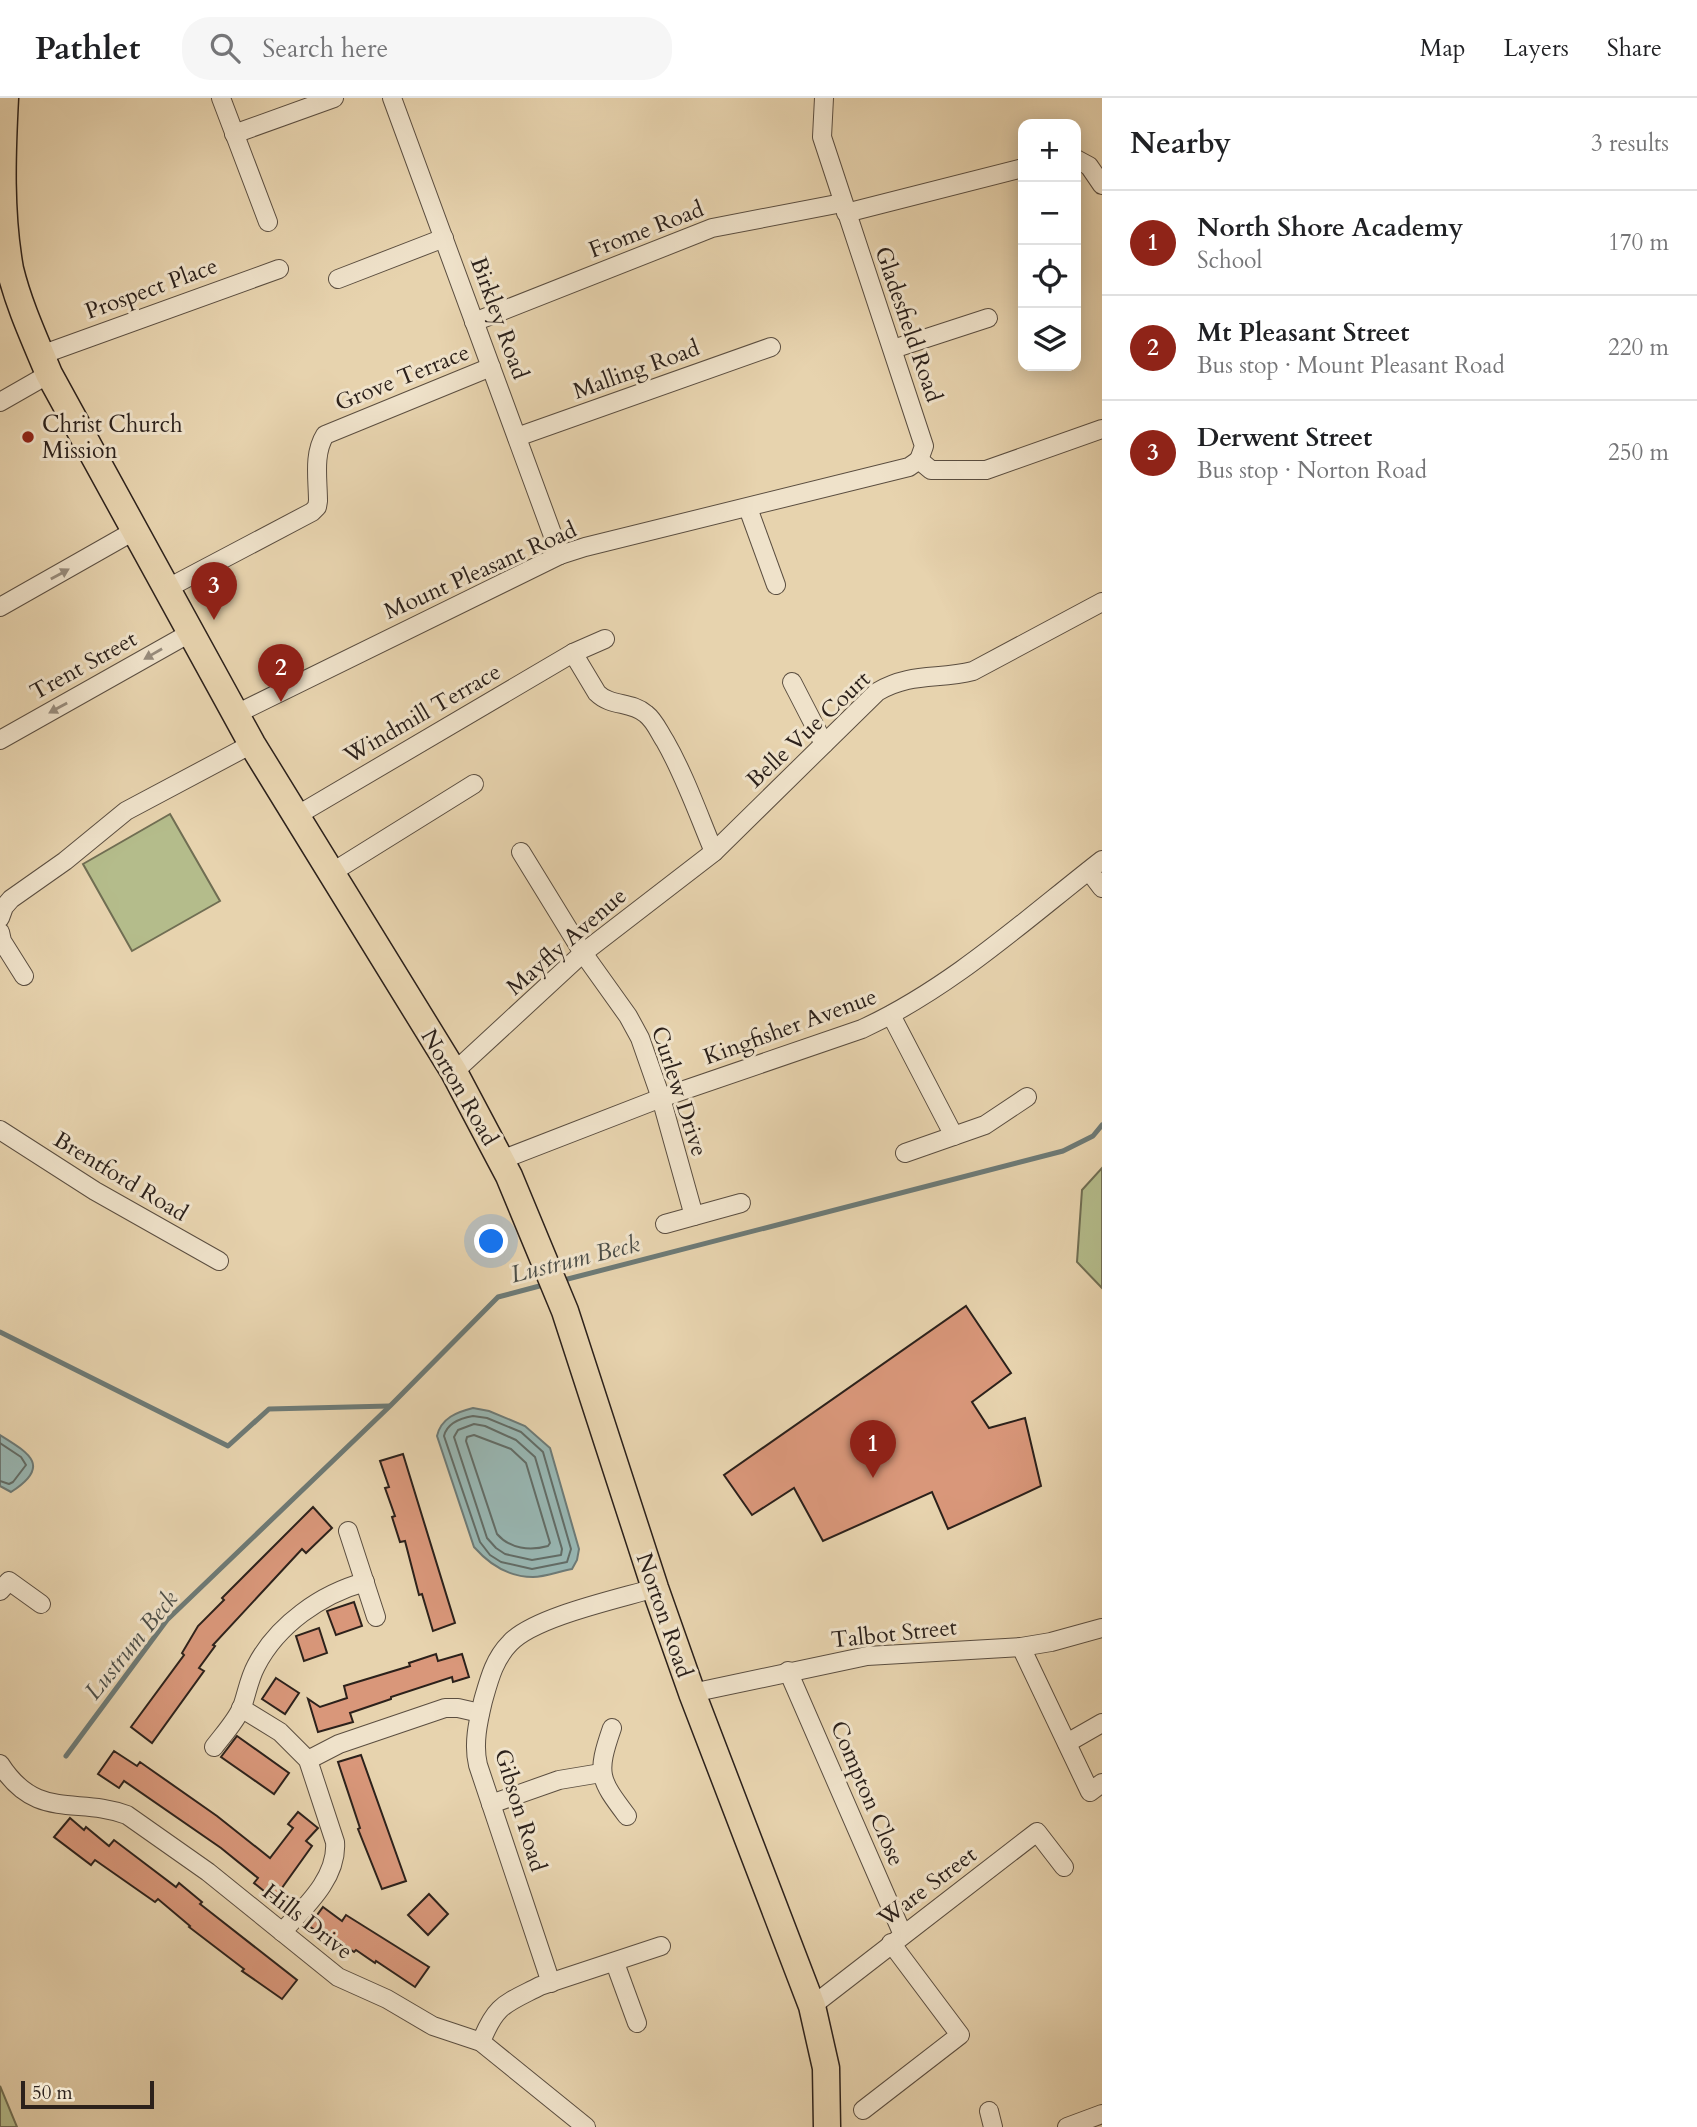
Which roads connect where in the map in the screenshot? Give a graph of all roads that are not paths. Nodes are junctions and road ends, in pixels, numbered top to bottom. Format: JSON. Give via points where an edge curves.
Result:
{"nodes":[{"id":1,"x":5,"y":98,"type":"edge"},
{"id":2,"x":221,"y":98,"type":"edge"},
{"id":3,"x":334,"y":98,"type":"edge"},
{"id":4,"x":392,"y":98,"type":"edge"},
{"id":5,"x":824,"y":98,"type":"edge"},
{"id":6,"x":234,"y":134,"type":"junction"},
{"id":7,"x":1081,"y":162,"type":"edge"},
{"id":8,"x":1018,"y":169,"type":"edge"},
{"id":9,"x":0,"y":171,"type":"edge"},
{"id":10,"x":1102,"y":184,"type":"edge"},
{"id":11,"x":844,"y":208,"type":"junction"},
{"id":12,"x":268,"y":222,"type":"dead end"},
{"id":13,"x":444,"y":238,"type":"junction"},
{"id":14,"x":279,"y":269,"type":"dead end"},
{"id":15,"x":338,"y":279,"type":"dead end"},
{"id":16,"x":988,"y":318,"type":"dead end"},
{"id":17,"x":474,"y":322,"type":"junction"},
{"id":18,"x":771,"y":347,"type":"dead end"},
{"id":19,"x":893,"y":349,"type":"junction"},
{"id":20,"x":45,"y":365,"type":"junction"},
{"id":21,"x":491,"y":367,"type":"junction"},
{"id":22,"x":0,"y":402,"type":"edge"},
{"id":23,"x":1102,"y":429,"type":"edge"},
{"id":24,"x":517,"y":437,"type":"junction"},
{"id":25,"x":919,"y":460,"type":"junction"},
{"id":26,"x":748,"y":508,"type":"junction"},
{"id":27,"x":134,"y":531,"type":"junction"},
{"id":28,"x":560,"y":555,"type":"junction"},
{"id":29,"x":776,"y":586,"type":"dead end"},
{"id":30,"x":166,"y":589,"type":"junction"},
{"id":31,"x":1102,"y":602,"type":"edge"},
{"id":32,"x":0,"y":607,"type":"edge"},
{"id":33,"x":190,"y":633,"type":"junction"},
{"id":34,"x":605,"y":639,"type":"dead end"},
{"id":35,"x":573,"y":653,"type":"junction"},
{"id":36,"x":792,"y":681,"type":"dead end"},
{"id":37,"x":236,"y":714,"type":"junction"},
{"id":38,"x":0,"y":740,"type":"edge"},
{"id":39,"x":252,"y":744,"type":"junction"},
{"id":40,"x":824,"y":744,"type":"junction"},
{"id":41,"x":474,"y":784,"type":"dead end"},
{"id":42,"x":296,"y":816,"type":"junction"},
{"id":43,"x":521,"y":852,"type":"dead end"},
{"id":44,"x":714,"y":852,"type":"junction"},
{"id":45,"x":1095,"y":865,"type":"edge"},
{"id":46,"x":331,"y":873,"type":"junction"},
{"id":47,"x":1102,"y":888,"type":"edge"},
{"id":48,"x":0,"y":918,"type":"edge"},
{"id":49,"x":0,"y":932,"type":"edge"},
{"id":50,"x":583,"y":953,"type":"junction"},
{"id":51,"x":24,"y":975,"type":"dead end"},
{"id":52,"x":891,"y":1015,"type":"junction"},
{"id":53,"x":454,"y":1072,"type":"junction"},
{"id":54,"x":1027,"y":1097,"type":"dead end"},
{"id":55,"x":661,"y":1098,"type":"junction"},
{"id":56,"x":0,"y":1130,"type":"edge"},
{"id":57,"x":954,"y":1136,"type":"junction"},
{"id":58,"x":905,"y":1153,"type":"dead end"},
{"id":59,"x":501,"y":1160,"type":"junction"},
{"id":60,"x":741,"y":1203,"type":"dead end"},
{"id":61,"x":694,"y":1216,"type":"junction"},
{"id":62,"x":665,"y":1224,"type":"dead end"},
{"id":63,"x":220,"y":1259,"type":"dead end"},
{"id":64,"x":348,"y":1531,"type":"dead end"},
{"id":65,"x":365,"y":1582,"type":"junction"},
{"id":66,"x":655,"y":1588,"type":"junction"},
{"id":67,"x":0,"y":1591,"type":"edge"},
{"id":68,"x":41,"y":1604,"type":"dead end"},
{"id":69,"x":376,"y":1617,"type":"dead end"},
{"id":70,"x":1102,"y":1628,"type":"edge"},
{"id":71,"x":1021,"y":1647,"type":"junction"},
{"id":72,"x":788,"y":1671,"type":"junction"},
{"id":73,"x":692,"y":1693,"type":"junction"},
{"id":74,"x":241,"y":1708,"type":"junction"},
{"id":75,"x":480,"y":1713,"type":"junction"},
{"id":76,"x":1102,"y":1723,"type":"edge"},
{"id":77,"x":612,"y":1728,"type":"dead end"},
{"id":78,"x":1067,"y":1742,"type":"junction"},
{"id":79,"x":214,"y":1747,"type":"dead end"},
{"id":80,"x":308,"y":1760,"type":"junction"},
{"id":81,"x":0,"y":1765,"type":"edge"},
{"id":82,"x":601,"y":1773,"type":"junction"},
{"id":83,"x":1096,"y":1788,"type":"edge"},
{"id":84,"x":491,"y":1804,"type":"junction"},
{"id":85,"x":627,"y":1816,"type":"dead end"},
{"id":86,"x":1064,"y":1867,"type":"dead end"},
{"id":87,"x":282,"y":1932,"type":"junction"},
{"id":88,"x":897,"y":1939,"type":"junction"},
{"id":89,"x":661,"y":1946,"type":"dead end"},
{"id":90,"x":615,"y":1963,"type":"junction"},
{"id":91,"x":551,"y":1983,"type":"junction"},
{"id":92,"x":812,"y":2006,"type":"junction"},
{"id":93,"x":637,"y":2024,"type":"dead end"},
{"id":94,"x":481,"y":2042,"type":"junction"},
{"id":95,"x":863,"y":2110,"type":"dead end"},
{"id":96,"x":1102,"y":2115,"type":"edge"},
{"id":97,"x":586,"y":2127,"type":"edge"},
{"id":98,"x":827,"y":2127,"type":"edge"},
{"id":99,"x":1067,"y":2127,"type":"edge"}],
"edges":[{"from":1,"to":9,"type":"main road","name":"Norton Road"},
{"from":2,"to":6,"type":"street"},
{"from":3,"to":6,"type":"street"},
{"from":4,"to":13,"type":"street","name":"Birkley Road"},
{"from":5,"to":11,"type":"street","name":"Gladesfield Road","via":[[822,137]]},
{"from":6,"to":12,"type":"street"},
{"from":7,"to":10,"type":"street"},
{"from":8,"to":11,"type":"street","name":"Frome Road"},
{"from":9,"to":20,"type":"main road","name":"Norton Road","via":[[9,268]]},
{"from":11,"to":17,"type":"street","name":"Frome Road","via":[[712,228]]},
{"from":11,"to":19,"type":"street","name":"Gladesfield Road"},
{"from":13,"to":15,"type":"street"},
{"from":13,"to":17,"type":"street","name":"Birkley Road"},
{"from":14,"to":20,"type":"street","name":"Prospect Place"},
{"from":16,"to":19,"type":"street"},
{"from":17,"to":21,"type":"street","name":"Birkley Road"},
{"from":18,"to":24,"type":"street","name":"Malling Road"},
{"from":19,"to":25,"type":"street","name":"Gladesfield Road","via":[[924,446]]},
{"from":20,"to":22,"type":"street","name":"Prospect Place"},
{"from":20,"to":27,"type":"main road","name":"Norton Road"},
{"from":21,"to":24,"type":"street","name":"Birkley Road"},
{"from":21,"to":30,"type":"street","name":"Grove Terrace","via":[[325,435],[318,454],[317,508]]},
{"from":23,"to":25,"type":"street","via":[[986,470],[932,470]]},
{"from":24,"to":28,"type":"street","name":"Birkley Road"},
{"from":25,"to":26,"type":"street","name":"Mount Pleasant Road","via":[[909,467]]},
{"from":26,"to":28,"type":"street","name":"Mount Pleasant Road"},
{"from":26,"to":29,"type":"street"},
{"from":27,"to":30,"type":"main road","name":"Norton Road"},
{"from":32,"to":27,"type":"street","one_way":true},
{"from":28,"to":37,"type":"street","name":"Mount Pleasant Road"},
{"from":30,"to":33,"type":"main road","name":"Norton Road"},
{"from":31,"to":40,"type":"street","name":"Belle Vue Court","via":[[973,671],[920,676],[887,686]]},
{"from":33,"to":37,"type":"main road","name":"Norton Road"},
{"from":33,"to":38,"type":"street","name":"Trent Street","one_way":true},
{"from":34,"to":35,"type":"street","name":"Windmill Terrace"},
{"from":35,"to":42,"type":"street","name":"Windmill Terrace"},
{"from":35,"to":44,"type":"street","via":[[602,699],[636,707],[652,719],[678,765]]},
{"from":36,"to":40,"type":"street"},
{"from":37,"to":39,"type":"main road","name":"Norton Road"},
{"from":39,"to":42,"type":"main road","name":"Norton Road"},
{"from":39,"to":48,"type":"street","via":[[126,811],[11,899]]},
{"from":40,"to":44,"type":"street","name":"Belle Vue Court"},
{"from":41,"to":46,"type":"street"},
{"from":42,"to":46,"type":"main road","name":"Norton Road"},
{"from":43,"to":50,"type":"street","name":"Curlew Drive"},
{"from":44,"to":50,"type":"street","name":"Mayfly Avenue"},
{"from":45,"to":47,"type":"street"},
{"from":45,"to":52,"type":"street","name":"Kingfisher Avenue","via":[[942,985]]},
{"from":46,"to":53,"type":"main road","name":"Norton Road"},
{"from":49,"to":51,"type":"street"},
{"from":50,"to":53,"type":"street","name":"Mayfly Avenue"},
{"from":50,"to":55,"type":"street","name":"Curlew Drive","via":[[640,1038]]},
{"from":52,"to":55,"type":"street","name":"Kingfisher Avenue"},
{"from":52,"to":57,"type":"street"},
{"from":53,"to":59,"type":"main road","name":"Norton Road"},
{"from":54,"to":57,"type":"street","via":[[985,1125]]},
{"from":55,"to":59,"type":"street","name":"Kingfisher Avenue"},
{"from":55,"to":61,"type":"street","name":"Curlew Drive"},
{"from":56,"to":63,"type":"street","name":"Brentford Road","via":[[95,1191]]},
{"from":57,"to":58,"type":"street"},
{"from":59,"to":66,"type":"main road","name":"Norton Road","via":[[552,1278]]},
{"from":60,"to":61,"type":"street"},
{"from":61,"to":62,"type":"street"},
{"from":64,"to":65,"type":"street"},
{"from":65,"to":69,"type":"street"},
{"from":65,"to":74,"type":"street","via":[[317,1601],[274,1640],[255,1667]]},
{"from":66,"to":73,"type":"main road","name":"Norton Road"},
{"from":66,"to":75,"type":"street","name":"Gibson Road","via":[[545,1621],[519,1635],[496,1662]]},
{"from":67,"to":68,"type":"street","via":[[9,1581]]},
{"from":70,"to":71,"type":"street","name":"Talbot Street"},
{"from":71,"to":72,"type":"street","name":"Talbot Street","via":[[867,1656]]},
{"from":71,"to":78,"type":"street"},
{"from":72,"to":73,"type":"street","name":"Talbot Street"},
{"from":72,"to":88,"type":"street","name":"Compton Close"},
{"from":73,"to":92,"type":"main road","name":"Norton Road"},
{"from":74,"to":79,"type":"street"},
{"from":74,"to":80,"type":"street","via":[[280,1732]]},
{"from":75,"to":80,"type":"street","via":[[445,1708],[339,1744]]},
{"from":75,"to":84,"type":"street","name":"Gibson Road","via":[[475,1753]]},
{"from":76,"to":78,"type":"street"},
{"from":77,"to":82,"type":"street"},
{"from":78,"to":83,"type":"street"},
{"from":80,"to":87,"type":"street","via":[[336,1853],[330,1873]]},
{"from":81,"to":87,"type":"street","name":"Hills Drive","via":[[39,1800],[127,1815]]},
{"from":82,"to":84,"type":"street","via":[[559,1780]]},
{"from":82,"to":85,"type":"street"},
{"from":84,"to":91,"type":"street","name":"Gibson Road"},
{"from":86,"to":88,"type":"street","name":"Ware Street","via":[[1037,1832]]},
{"from":87,"to":94,"type":"street","name":"Hills Drive","via":[[348,1983],[433,2026]]},
{"from":88,"to":92,"type":"street","name":"Ware Street"},
{"from":88,"to":95,"type":"street","name":"Compton Close","via":[[960,2035]]},
{"from":89,"to":90,"type":"street"},
{"from":90,"to":91,"type":"street"},
{"from":90,"to":93,"type":"street"},
{"from":91,"to":94,"type":"street","via":[[502,2006]]},
{"from":92,"to":98,"type":"main road","name":"Norton Road","via":[[826,2068]]},
{"from":94,"to":97,"type":"street","name":"Hills Drive"},
{"from":96,"to":99,"type":"street"}]}
